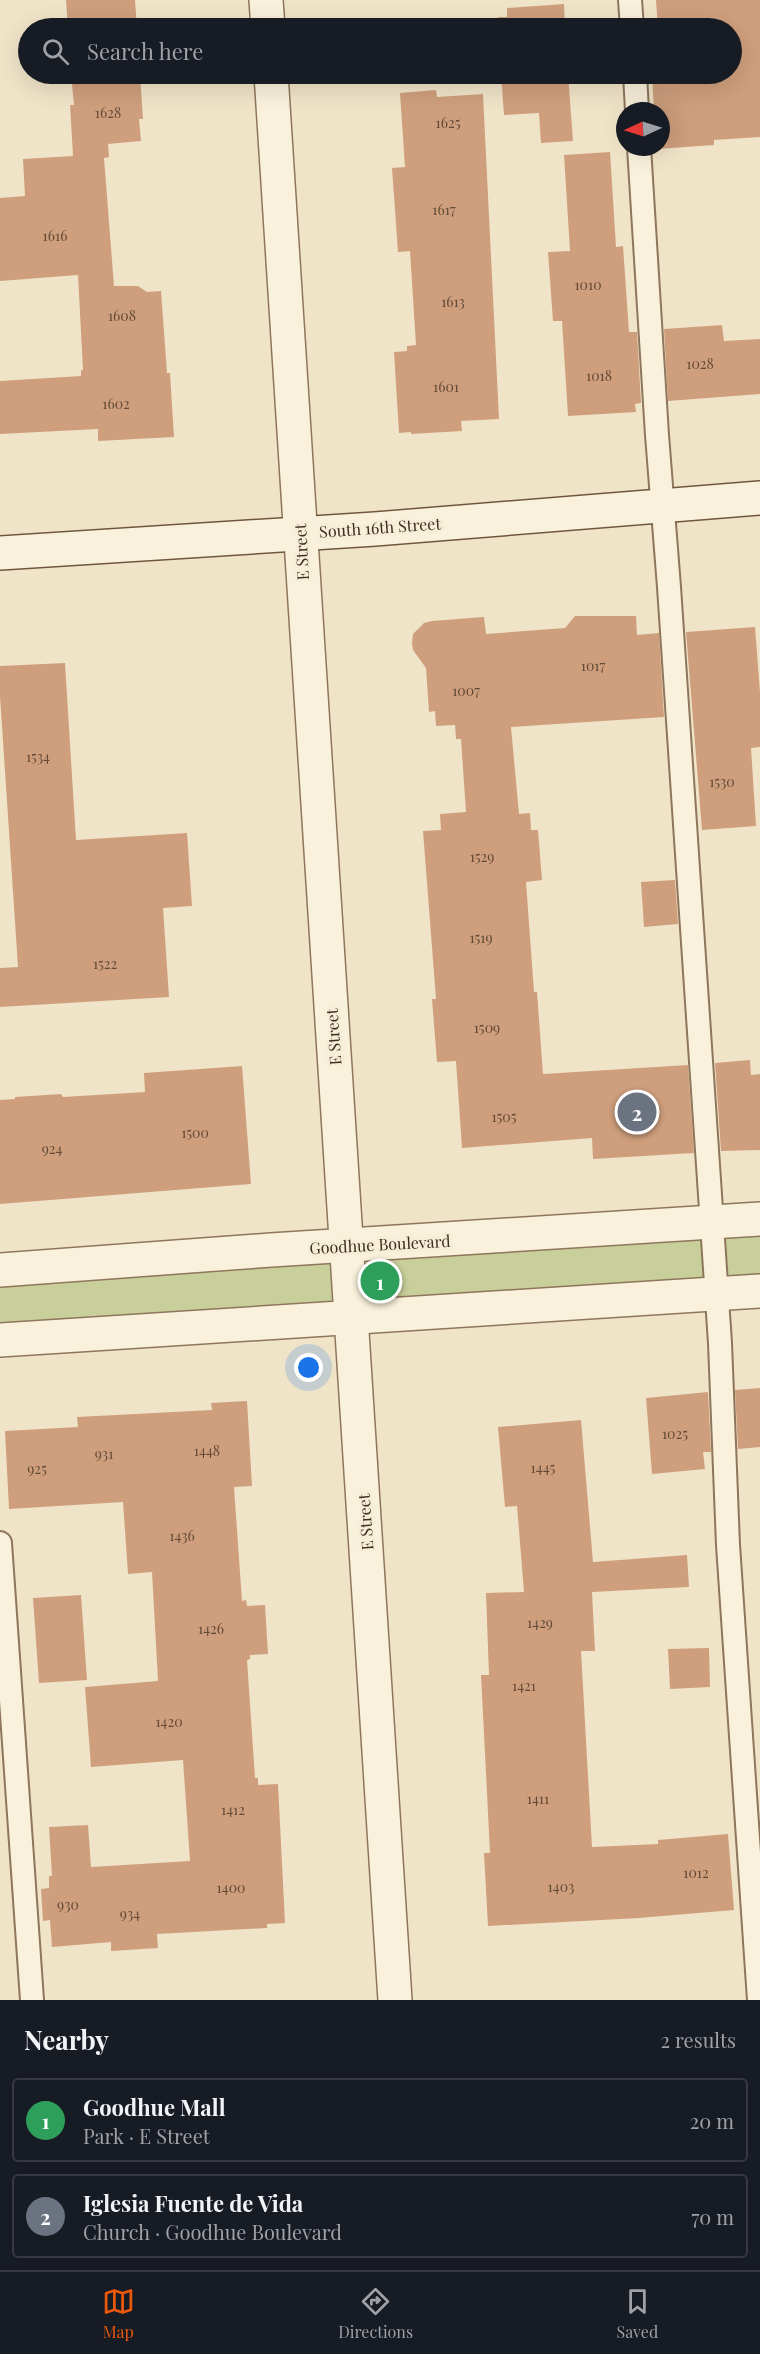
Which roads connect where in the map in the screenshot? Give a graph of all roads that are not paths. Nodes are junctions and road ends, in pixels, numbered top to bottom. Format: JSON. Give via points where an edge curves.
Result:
{"nodes":[{"id":1,"x":266,"y":0,"type":"edge"},
{"id":2,"x":630,"y":0,"type":"edge"},
{"id":3,"x":267,"y":18,"type":"edge"},
{"id":4,"x":631,"y":18,"type":"edge"},
{"id":5,"x":272,"y":84,"type":"edge"},
{"id":6,"x":636,"y":84,"type":"edge"},
{"id":7,"x":637,"y":102,"type":"edge"},
{"id":8,"x":640,"y":156,"type":"edge"},
{"id":9,"x":760,"y":498,"type":"edge"},
{"id":10,"x":663,"y":506,"type":"junction"},
{"id":11,"x":300,"y":533,"type":"junction"},
{"id":12,"x":0,"y":553,"type":"edge"},
{"id":13,"x":760,"y":1219,"type":"edge"},
{"id":14,"x":712,"y":1222,"type":"junction"},
{"id":15,"x":347,"y":1245,"type":"junction"},
{"id":16,"x":0,"y":1270,"type":"edge"},
{"id":17,"x":760,"y":1291,"type":"edge"},
{"id":18,"x":717,"y":1294,"type":"junction"},
{"id":19,"x":352,"y":1316,"type":"junction"},
{"id":20,"x":0,"y":1340,"type":"edge"},
{"id":21,"x":0,"y":1543,"type":"edge"},
{"id":22,"x":32,"y":2000,"type":"edge"},
{"id":23,"x":395,"y":2000,"type":"edge"},
{"id":24,"x":759,"y":2000,"type":"edge"}],
"edges":[{"from":1,"to":3,"type":"street"},
{"from":2,"to":4,"type":"lane"},
{"from":5,"to":11,"type":"street","name":"E Street"},
{"from":6,"to":7,"type":"lane"},
{"from":8,"to":10,"type":"lane"},
{"from":9,"to":10,"type":"street","name":"South 16th Street"},
{"from":10,"to":11,"type":"street","name":"South 16th Street"},
{"from":10,"to":14,"type":"lane"},
{"from":11,"to":12,"type":"street","name":"South 16th Street"},
{"from":11,"to":15,"type":"street","name":"E Street"},
{"from":13,"to":14,"type":"street","name":"Goodhue Boulevard"},
{"from":14,"to":15,"type":"street","name":"Goodhue Boulevard"},
{"from":14,"to":18,"type":"lane"},
{"from":15,"to":16,"type":"street","name":"Goodhue Boulevard"},
{"from":15,"to":19,"type":"street","name":"E Street"},
{"from":17,"to":18,"type":"street"},
{"from":18,"to":19,"type":"street"},
{"from":18,"to":24,"type":"lane","via":[[728,1545]]},
{"from":19,"to":20,"type":"street"},
{"from":19,"to":23,"type":"street","name":"E Street"},
{"from":21,"to":22,"type":"lane"}]}
